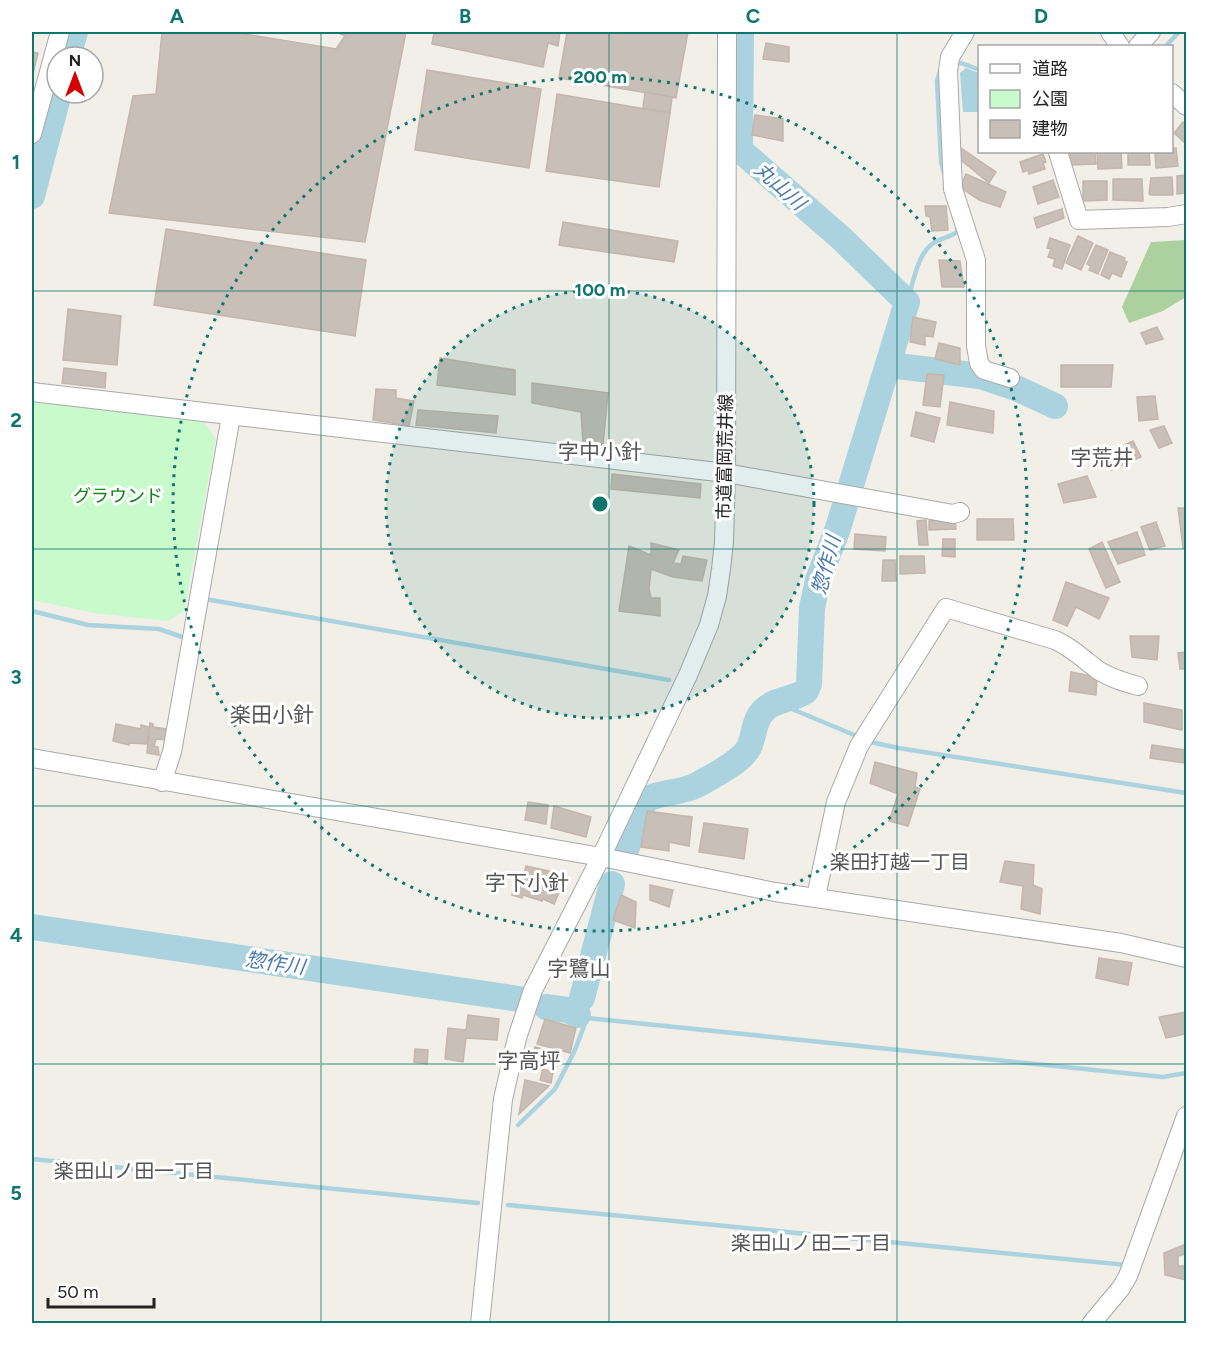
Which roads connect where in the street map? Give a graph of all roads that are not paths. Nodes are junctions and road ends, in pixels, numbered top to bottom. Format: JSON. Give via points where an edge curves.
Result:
{"nodes":[{"id":1,"x":60,"y":32,"type":"edge"},
{"id":2,"x":727,"y":32,"type":"edge"},
{"id":3,"x":965,"y":32,"type":"edge"},
{"id":4,"x":1110,"y":32,"type":"edge"},
{"id":5,"x":1151,"y":32,"type":"edge"},
{"id":6,"x":1119,"y":45,"type":"edge"},
{"id":7,"x":1139,"y":45,"type":"edge"},
{"id":8,"x":37,"y":95,"type":"edge"},
{"id":9,"x":32,"y":134,"type":"edge"},
{"id":10,"x":1058,"y":153,"type":"edge"},
{"id":11,"x":1186,"y":214,"type":"edge"},
{"id":12,"x":1010,"y":378,"type":"dead end"},
{"id":13,"x":32,"y":392,"type":"edge"},
{"id":14,"x":231,"y":416,"type":"junction"},
{"id":15,"x":726,"y":473,"type":"junction"},
{"id":16,"x":960,"y":512,"type":"dead end"},
{"id":17,"x":1138,"y":686,"type":"dead end"},
{"id":18,"x":32,"y":758,"type":"edge"},
{"id":19,"x":162,"y":782,"type":"junction"},
{"id":20,"x":602,"y":857,"type":"junction"},
{"id":21,"x":816,"y":897,"type":"junction"},
{"id":22,"x":1186,"y":958,"type":"edge"},
{"id":23,"x":1186,"y":1116,"type":"edge"},
{"id":24,"x":480,"y":1323,"type":"edge"},
{"id":25,"x":1091,"y":1323,"type":"edge"}],
"edges":[{"from":1,"to":8,"type":"street"},
{"from":2,"to":15,"type":"street","name":"市道富岡荒井線"},
{"from":3,"to":12,"type":"street","via":[[949,64],[953,189],[976,260],[979,363],[984,370]]},
{"from":4,"to":6,"type":"street"},
{"from":5,"to":7,"type":"street"},
{"from":8,"to":9,"type":"street"},
{"from":10,"to":11,"type":"street","via":[[1079,220]]},
{"from":13,"to":14,"type":"street"},
{"from":14,"to":15,"type":"street"},
{"from":14,"to":19,"type":"street","via":[[172,752]]},
{"from":15,"to":16,"type":"street","via":[[953,514]]},
{"from":15,"to":20,"type":"street","name":"市道富岡荒井線","via":[[722,560],[709,625]]},
{"from":17,"to":21,"type":"street","via":[[1099,671],[1070,646],[946,608],[864,738],[836,802]]},
{"from":18,"to":19,"type":"street"},
{"from":19,"to":20,"type":"street"},
{"from":20,"to":21,"type":"street"},
{"from":20,"to":24,"type":"street","name":"市道富岡荒井線","via":[[533,990],[517,1038],[503,1100]]},
{"from":21,"to":22,"type":"street","via":[[1121,943]]},
{"from":23,"to":25,"type":"street","via":[[1128,1276]]}]}
